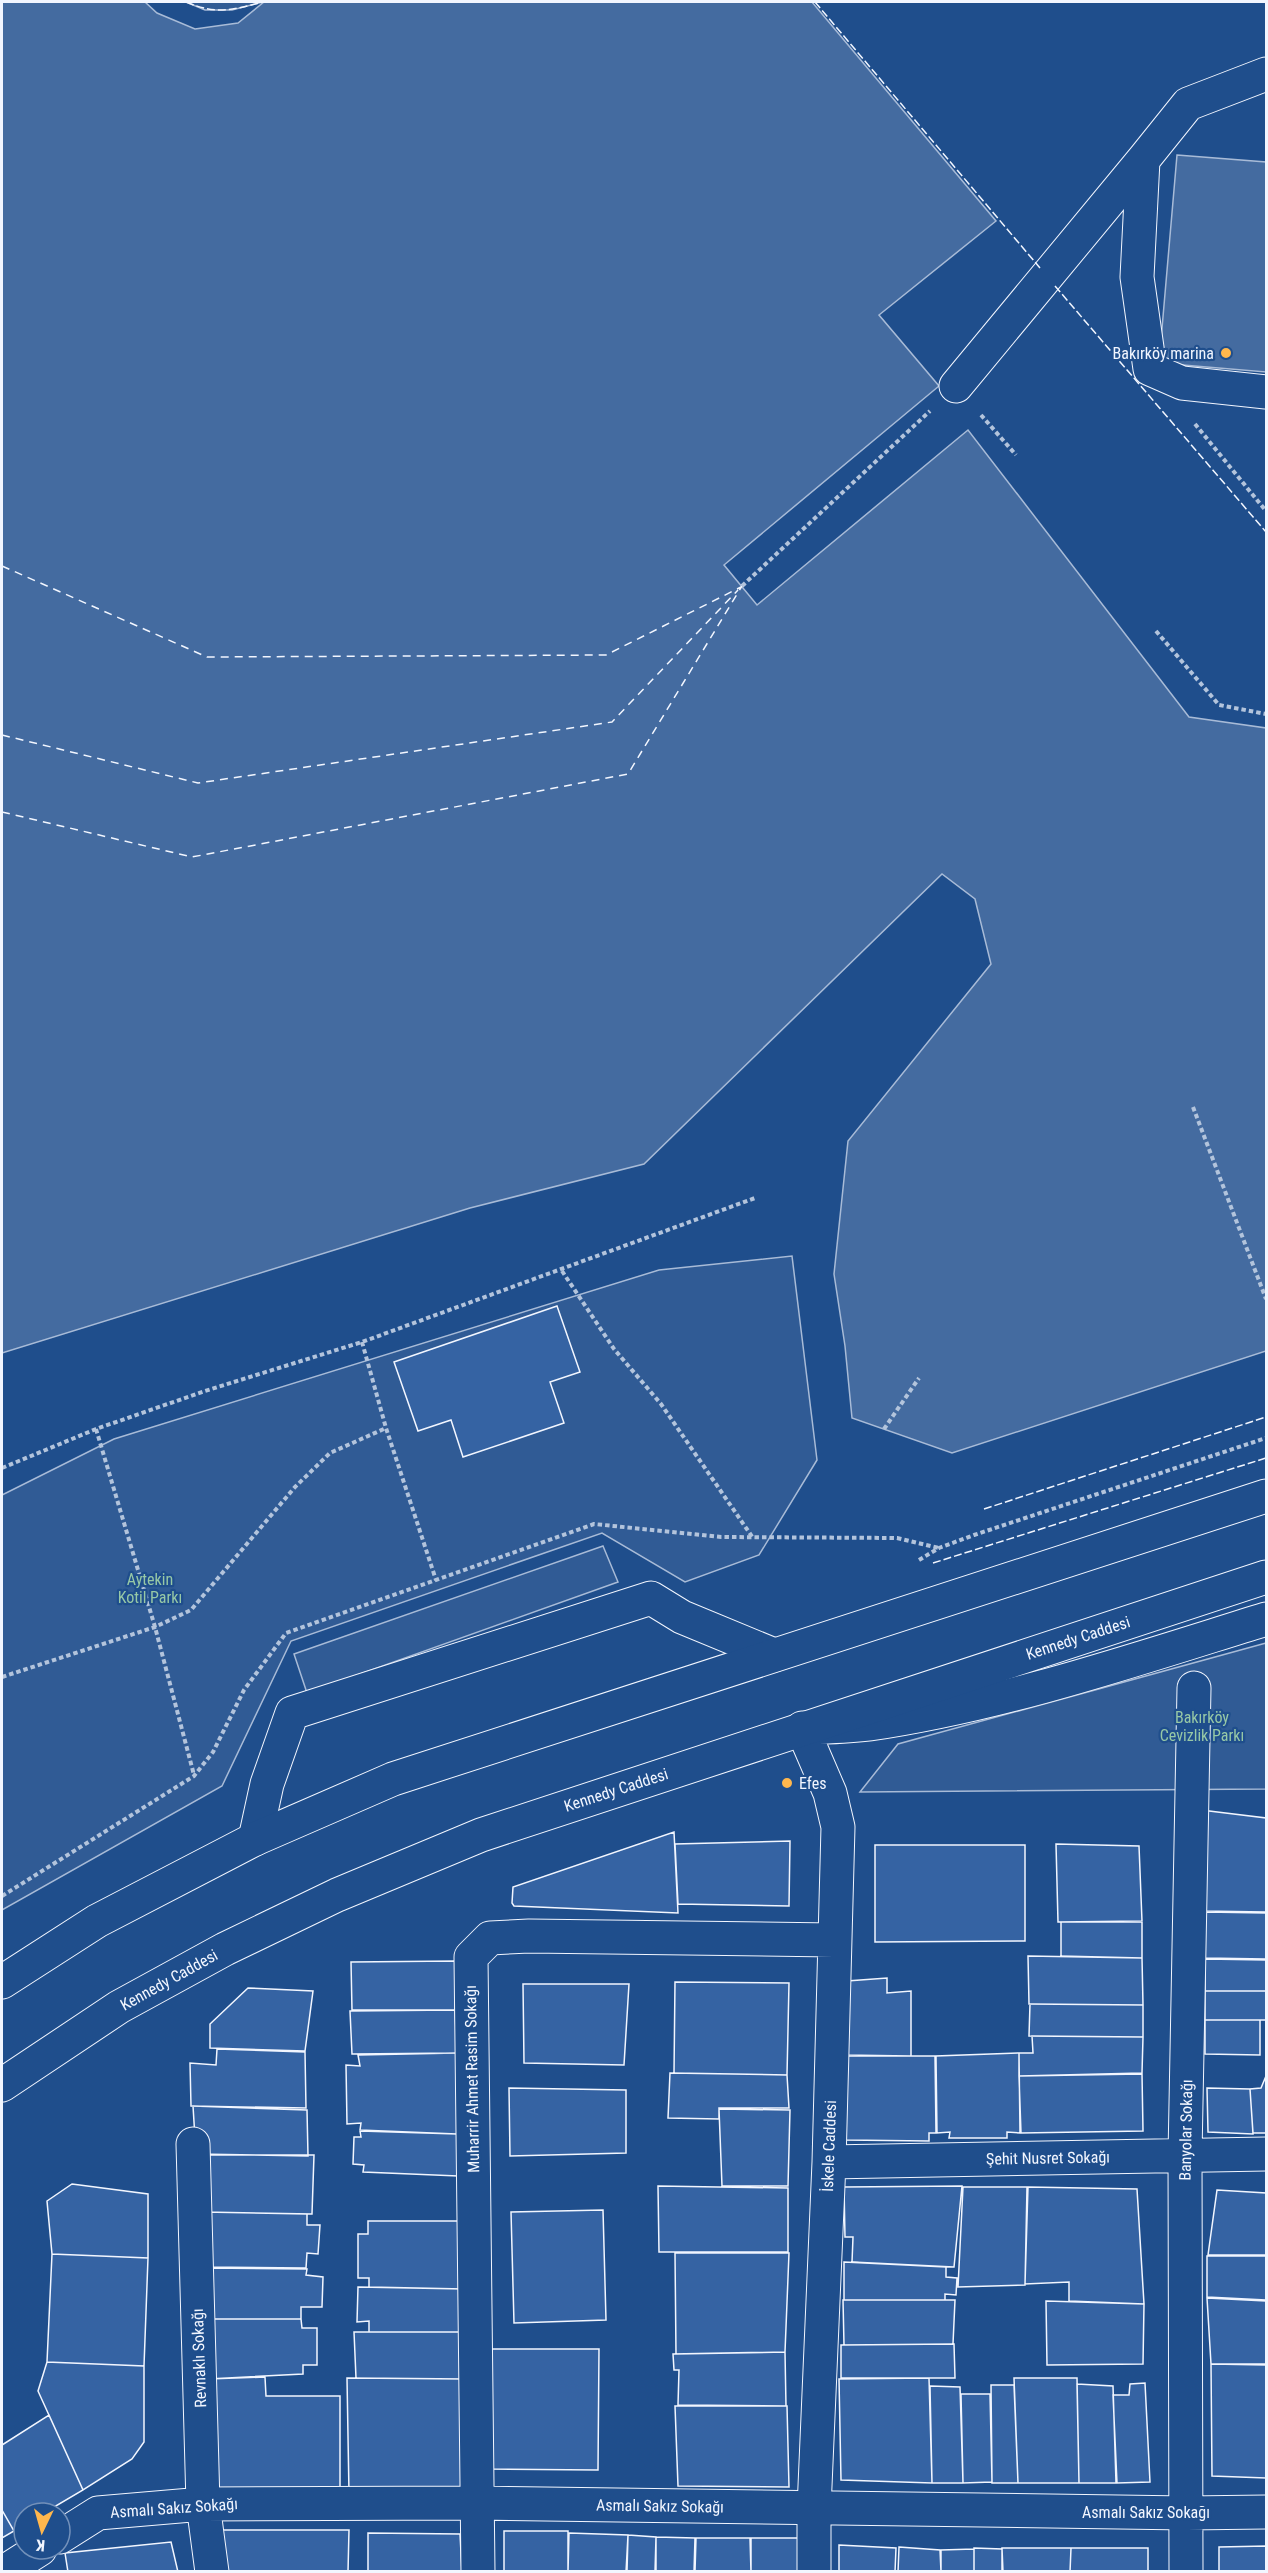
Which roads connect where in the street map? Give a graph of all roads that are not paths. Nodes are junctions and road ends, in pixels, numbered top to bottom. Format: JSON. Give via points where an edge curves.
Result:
{"nodes":[{"id":1,"x":1266,"y":74,"type":"edge"},
{"id":2,"x":1143,"y":160,"type":"junction"},
{"id":3,"x":956,"y":386,"type":"road end"},
{"id":4,"x":1266,"y":392,"type":"edge"},
{"id":5,"x":1266,"y":1496,"type":"edge"},
{"id":6,"x":1266,"y":1577,"type":"edge"},
{"id":7,"x":1266,"y":1619,"type":"edge"},
{"id":8,"x":774,"y":1655,"type":"junction"},
{"id":9,"x":1194,"y":1689,"type":"dead end"},
{"id":10,"x":802,"y":1728,"type":"junction"},
{"id":11,"x":255,"y":1839,"type":"junction"},
{"id":12,"x":834,"y":1940,"type":"junction"},
{"id":13,"x":2,"y":1982,"type":"edge"},
{"id":14,"x":2,"y":2085,"type":"edge"},
{"id":15,"x":193,"y":2144,"type":"dead end"},
{"id":16,"x":1266,"y":2154,"type":"edge"},
{"id":17,"x":1185,"y":2155,"type":"junction"},
{"id":18,"x":829,"y":2162,"type":"junction"},
{"id":19,"x":203,"y":2504,"type":"junction"},
{"id":20,"x":478,"y":2504,"type":"junction"},
{"id":21,"x":814,"y":2508,"type":"junction"},
{"id":22,"x":1266,"y":2512,"type":"edge"},
{"id":23,"x":1186,"y":2513,"type":"junction"},
{"id":24,"x":72,"y":2529,"type":"edge"},
{"id":25,"x":20,"y":2561,"type":"edge"},
{"id":26,"x":4,"y":2571,"type":"edge"},
{"id":27,"x":212,"y":2571,"type":"edge"},
{"id":28,"x":478,"y":2571,"type":"edge"},
{"id":29,"x":814,"y":2571,"type":"edge"},
{"id":30,"x":1186,"y":2571,"type":"edge"}],
"edges":[{"from":1,"to":2,"type":"main road","via":[[1188,104]]},
{"from":2,"to":3,"type":"main road"},
{"from":2,"to":4,"type":"main road","via":[[1137,277],[1150,369],[1182,383]]},
{"from":5,"to":8,"type":"main road"},
{"from":6,"to":10,"type":"main road","name":"Kennedy Caddesi"},
{"from":7,"to":10,"type":"main road","via":[[965,1707],[868,1725]]},
{"from":8,"to":11,"type":"main road","via":[[393,1779]]},
{"from":8,"to":11,"type":"main road","via":[[682,1617],[651,1598],[292,1713],[267,1784]]},
{"from":9,"to":17,"type":"main road","name":"Banyolar Sokağı"},
{"from":10,"to":12,"type":"main road","name":"İskele Caddesi","via":[[830,1793],[838,1827]]},
{"from":10,"to":14,"type":"main road","name":"Kennedy Caddesi","via":[[482,1835],[337,1894],[225,1948],[119,2007]]},
{"from":11,"to":13,"type":"main road","via":[[98,1921]]},
{"from":12,"to":18,"type":"main road","name":"İskele Caddesi"},
{"from":12,"to":20,"type":"main road","name":"Muharrir Ahmet Rasim Sokağı","via":[[490,1938],[471,1957]]},
{"from":15,"to":19,"type":"main road","name":"Revnaklı Sokağı"},
{"from":16,"to":17,"type":"main road","name":"Şehit Nusret Sokağı"},
{"from":17,"to":18,"type":"main road","name":"Şehit Nusret Sokağı"},
{"from":17,"to":23,"type":"main road","name":"Banyolar Sokağı"},
{"from":18,"to":21,"type":"main road","name":"İskele Caddesi"},
{"from":19,"to":20,"type":"main road","name":"Asmalı Sakız Sokağı"},
{"from":19,"to":24,"type":"main road","name":"Asmalı Sakız Sokağı","via":[[98,2513]]},
{"from":19,"to":27,"type":"main road","name":"Revnaklı Sokağı"},
{"from":20,"to":21,"type":"main road","name":"Asmalı Sakız Sokağı"},
{"from":20,"to":28,"type":"main road","name":"Muharrir Ahmet Rasim Sokağı"},
{"from":21,"to":23,"type":"main road","name":"Asmalı Sakız Sokağı"},
{"from":21,"to":29,"type":"main road","name":"İskele Caddesi"},
{"from":22,"to":23,"type":"main road","name":"Asmalı Sakız Sokağı"},
{"from":23,"to":30,"type":"main road","name":"Banyolar Sokağı"},
{"from":25,"to":26,"type":"main road"}]}
